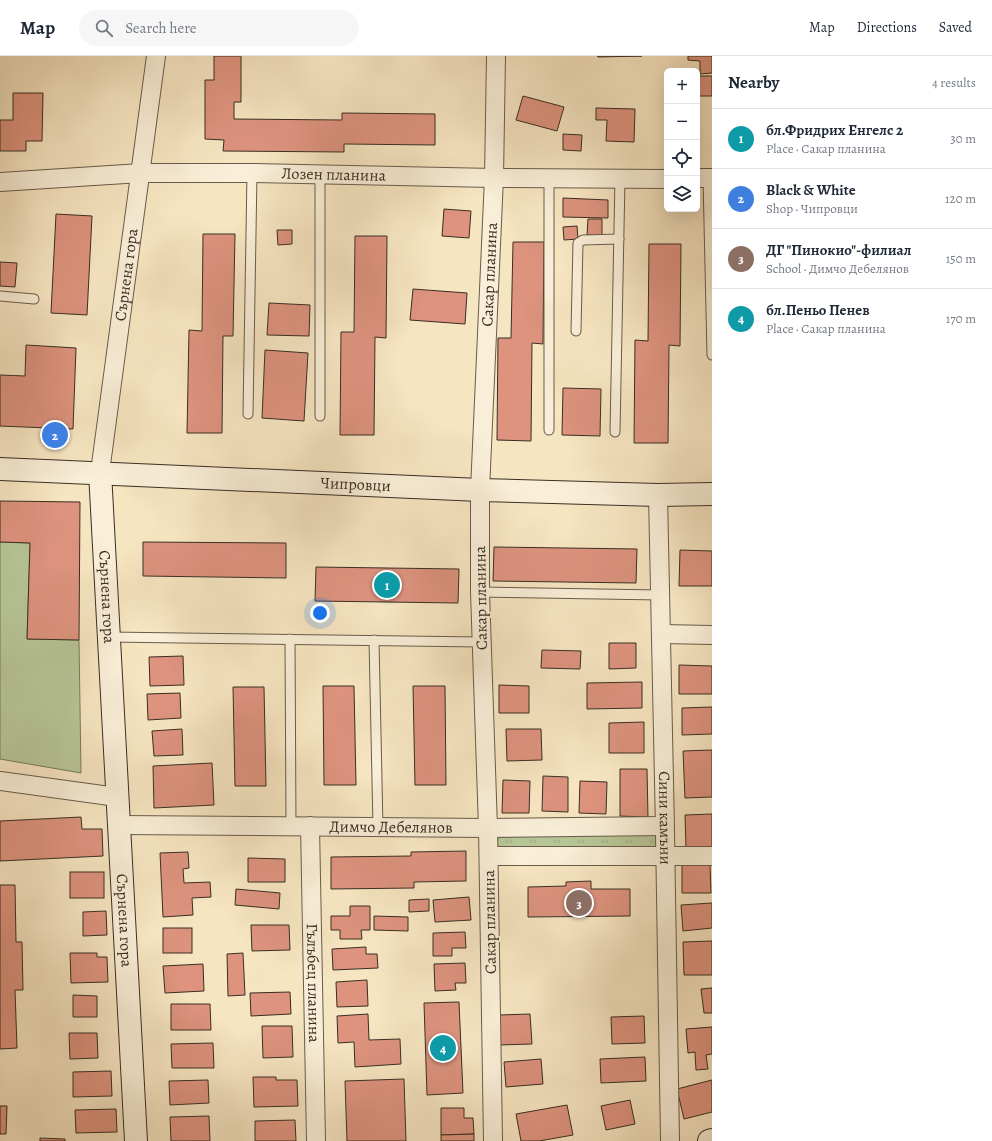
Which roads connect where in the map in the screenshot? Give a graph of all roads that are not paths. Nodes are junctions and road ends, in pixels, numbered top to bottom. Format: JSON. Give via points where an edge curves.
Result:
{"nodes":[{"id":1,"x":156,"y":56,"type":"edge"},
{"id":2,"x":496,"y":56,"type":"edge"},
{"id":3,"x":252,"y":172,"type":"junction"},
{"id":4,"x":141,"y":173,"type":"junction"},
{"id":5,"x":320,"y":173,"type":"junction"},
{"id":6,"x":494,"y":178,"type":"junction"},
{"id":7,"x":706,"y":178,"type":"edge"},
{"id":8,"x":550,"y":179,"type":"junction"},
{"id":9,"x":620,"y":179,"type":"junction"},
{"id":10,"x":664,"y":179,"type":"edge"},
{"id":11,"x":0,"y":182,"type":"edge"},
{"id":12,"x":619,"y":240,"type":"junction"},
{"id":13,"x":0,"y":296,"type":"edge"},
{"id":14,"x":34,"y":299,"type":"dead end"},
{"id":15,"x":576,"y":332,"type":"dead end"},
{"id":16,"x":712,"y":355,"type":"edge"},
{"id":17,"x":248,"y":414,"type":"dead end"},
{"id":18,"x":320,"y":416,"type":"dead end"},
{"id":19,"x":549,"y":430,"type":"dead end"},
{"id":20,"x":615,"y":432,"type":"dead end"},
{"id":21,"x":0,"y":469,"type":"edge"},
{"id":22,"x":100,"y":472,"type":"junction"},
{"id":23,"x":480,"y":490,"type":"junction"},
{"id":24,"x":712,"y":494,"type":"edge"},
{"id":25,"x":658,"y":495,"type":"junction"},
{"id":26,"x":480,"y":592,"type":"junction"},
{"id":27,"x":661,"y":595,"type":"junction"},
{"id":28,"x":662,"y":634,"type":"junction"},
{"id":29,"x":712,"y":635,"type":"edge"},
{"id":30,"x":109,"y":637,"type":"junction"},
{"id":31,"x":290,"y":639,"type":"junction"},
{"id":32,"x":374,"y":640,"type":"junction"},
{"id":33,"x":481,"y":642,"type":"junction"},
{"id":34,"x":0,"y":781,"type":"edge"},
{"id":35,"x":117,"y":797,"type":"junction"},
{"id":36,"x":118,"y":824,"type":"junction"},
{"id":37,"x":291,"y":826,"type":"junction"},
{"id":38,"x":310,"y":826,"type":"junction"},
{"id":39,"x":664,"y":826,"type":"junction"},
{"id":40,"x":378,"y":827,"type":"junction"},
{"id":41,"x":488,"y":828,"type":"junction"},
{"id":42,"x":488,"y":856,"type":"junction"},
{"id":43,"x":664,"y":856,"type":"junction"},
{"id":44,"x":712,"y":856,"type":"edge"},
{"id":45,"x":712,"y":1140,"type":"edge"},
{"id":46,"x":136,"y":1141,"type":"edge"},
{"id":47,"x":316,"y":1141,"type":"edge"},
{"id":48,"x":493,"y":1141,"type":"edge"},
{"id":49,"x":670,"y":1141,"type":"edge"},
{"id":50,"x":709,"y":1141,"type":"edge"}],
"edges":[{"from":1,"to":4,"type":"street","name":"Сърнена гора"},
{"from":2,"to":6,"type":"street","name":"Сакар планина"},
{"from":3,"to":4,"type":"street","name":"Лозен планина"},
{"from":3,"to":5,"type":"street","name":"Лозен планина"},
{"from":3,"to":17,"type":"lane"},
{"from":4,"to":11,"type":"street","name":"Лозен планина"},
{"from":4,"to":22,"type":"street","name":"Сърнена гора"},
{"from":5,"to":6,"type":"street","name":"Лозен планина"},
{"from":5,"to":18,"type":"lane"},
{"from":6,"to":8,"type":"street","name":"Лозен планина"},
{"from":6,"to":23,"type":"street","name":"Сакар планина"},
{"from":7,"to":16,"type":"lane"},
{"from":8,"to":9,"type":"street","name":"Лозен планина"},
{"from":8,"to":19,"type":"lane"},
{"from":9,"to":10,"type":"street","name":"Лозен планина"},
{"from":9,"to":12,"type":"lane"},
{"from":12,"to":15,"type":"lane","via":[[583,240],[578,244]]},
{"from":12,"to":20,"type":"lane"},
{"from":13,"to":14,"type":"lane"},
{"from":21,"to":22,"type":"main road","name":"Чипровци"},
{"from":22,"to":23,"type":"main road","name":"Чипровци"},
{"from":22,"to":30,"type":"main road","name":"Сърнена гора"},
{"from":23,"to":25,"type":"main road","name":"Чипровци"},
{"from":23,"to":26,"type":"street","name":"Сакар планина"},
{"from":24,"to":25,"type":"main road","name":"Чипровци"},
{"from":25,"to":27,"type":"street","name":"Сини камъни"},
{"from":26,"to":27,"type":"lane"},
{"from":26,"to":33,"type":"street","name":"Сакар планина"},
{"from":27,"to":28,"type":"street","name":"Сини камъни"},
{"from":28,"to":29,"type":"street"},
{"from":28,"to":39,"type":"street","name":"Сини камъни"},
{"from":30,"to":31,"type":"lane"},
{"from":30,"to":35,"type":"main road","name":"Сърнена гора"},
{"from":31,"to":32,"type":"lane"},
{"from":31,"to":37,"type":"lane"},
{"from":32,"to":33,"type":"lane"},
{"from":32,"to":40,"type":"lane"},
{"from":33,"to":41,"type":"street","name":"Сакар планина"},
{"from":34,"to":35,"type":"street"},
{"from":35,"to":36,"type":"main road","name":"Сърнена гора"},
{"from":36,"to":37,"type":"street","name":"Димчо Дебелянов"},
{"from":36,"to":46,"type":"main road","name":"Сърнена гора"},
{"from":37,"to":38,"type":"street","name":"Димчо Дебелянов"},
{"from":38,"to":40,"type":"street","name":"Димчо Дебелянов"},
{"from":38,"to":47,"type":"street","name":"Гълъбец планина"},
{"from":39,"to":41,"type":"street","name":"Димчо Дебелянов"},
{"from":39,"to":43,"type":"street","name":"Сини камъни"},
{"from":40,"to":41,"type":"street","name":"Димчо Дебелянов"},
{"from":41,"to":42,"type":"street","name":"Сакар планина"},
{"from":42,"to":43,"type":"street"},
{"from":42,"to":48,"type":"street","name":"Сакар планина"},
{"from":43,"to":44,"type":"street"},
{"from":43,"to":49,"type":"street","name":"Сини камъни"},
{"from":45,"to":50,"type":"main road"}]}
